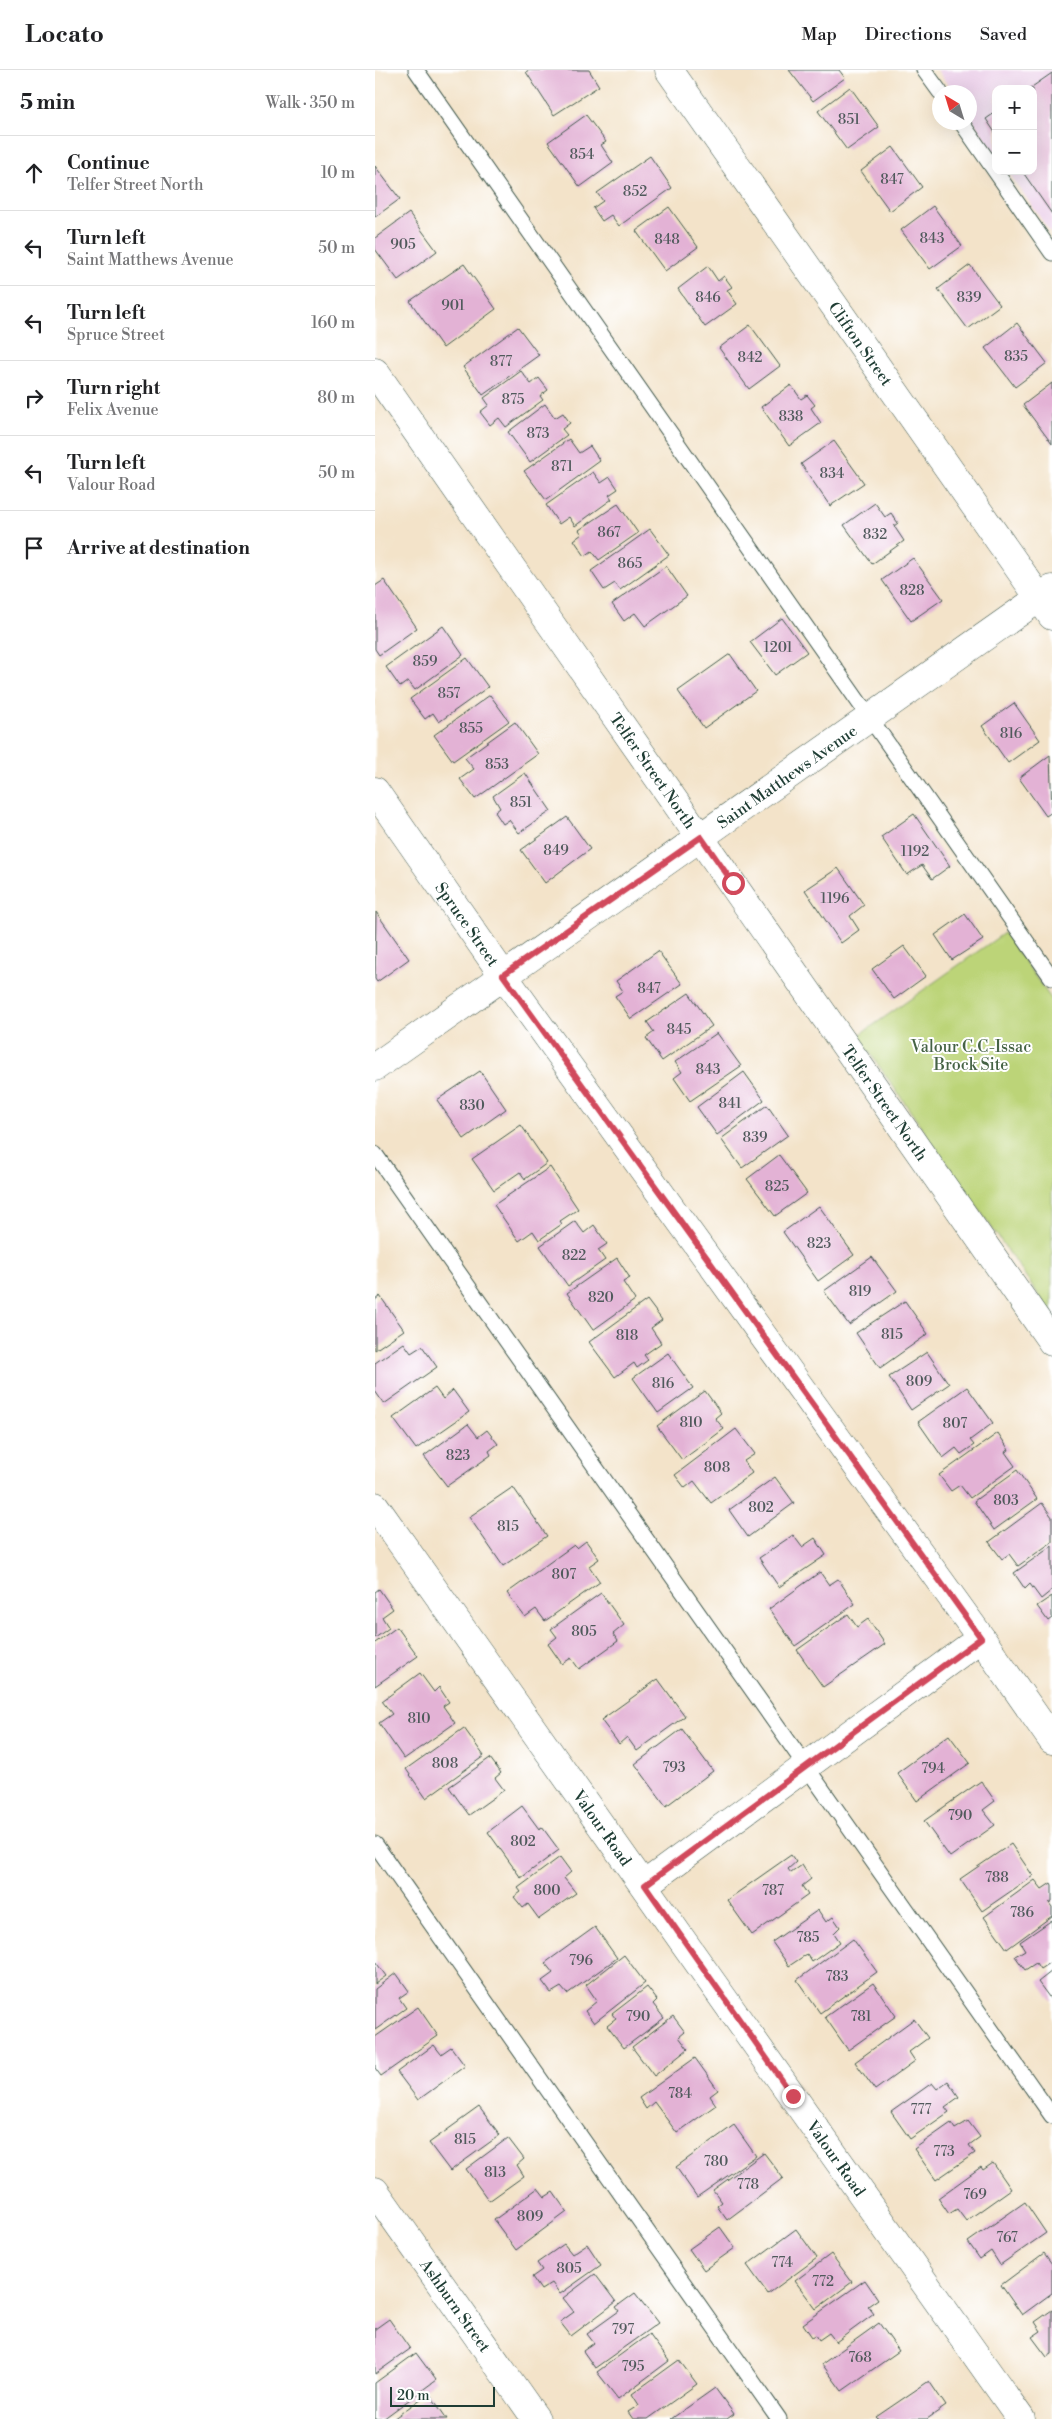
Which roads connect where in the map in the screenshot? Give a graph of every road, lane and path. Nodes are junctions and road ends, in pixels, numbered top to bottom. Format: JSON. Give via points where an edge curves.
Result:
{"nodes":[{"id":1,"x":416,"y":70,"type":"edge"},
{"id":2,"x":669,"y":70,"type":"edge"},
{"id":3,"x":924,"y":70,"type":"edge"},
{"id":4,"x":935,"y":85,"type":"edge"},
{"id":5,"x":967,"y":130,"type":"edge"},
{"id":6,"x":1052,"y":253,"type":"edge"},
{"id":7,"x":375,"y":372,"type":"edge"},
{"id":8,"x":1048,"y":601,"type":"edge"},
{"id":9,"x":869,"y":718,"type":"junction"},
{"id":10,"x":375,"y":791,"type":"edge"},
{"id":11,"x":701,"y":837,"type":"junction"},
{"id":12,"x":503,"y":975,"type":"junction"},
{"id":13,"x":1052,"y":978,"type":"edge"},
{"id":14,"x":375,"y":1067,"type":"edge"},
{"id":15,"x":375,"y":1154,"type":"edge"},
{"id":16,"x":1052,"y":1342,"type":"edge"},
{"id":17,"x":375,"y":1506,"type":"edge"},
{"id":18,"x":981,"y":1638,"type":"junction"},
{"id":19,"x":1052,"y":1740,"type":"edge"},
{"id":20,"x":808,"y":1767,"type":"junction"},
{"id":21,"x":375,"y":1844,"type":"edge"},
{"id":22,"x":645,"y":1885,"type":"junction"},
{"id":23,"x":1052,"y":2116,"type":"edge"},
{"id":24,"x":375,"y":2192,"type":"edge"},
{"id":25,"x":536,"y":2419,"type":"edge"},
{"id":26,"x":779,"y":2419,"type":"edge"},
{"id":27,"x":1021,"y":2419,"type":"edge"}],
"edges":[{"from":1,"to":9,"type":"lane"},
{"from":2,"to":8,"type":"street","name":"Clifton Street"},
{"from":3,"to":4,"type":"lane"},
{"from":5,"to":6,"type":"lane"},
{"from":7,"to":11,"type":"street","name":"Telfer Street North"},
{"from":8,"to":9,"type":"street","name":"Saint Matthews Avenue"},
{"from":9,"to":11,"type":"street","name":"Saint Matthews Avenue"},
{"from":9,"to":13,"type":"lane"},
{"from":10,"to":12,"type":"street","name":"Spruce Street"},
{"from":11,"to":12,"type":"street","name":"Saint Matthews Avenue"},
{"from":11,"to":16,"type":"street","name":"Telfer Street North"},
{"from":12,"to":14,"type":"street","name":"Saint Matthews Avenue"},
{"from":12,"to":18,"type":"street","name":"Spruce Street"},
{"from":15,"to":20,"type":"lane"},
{"from":17,"to":22,"type":"street","name":"Valour Road"},
{"from":18,"to":19,"type":"street","name":"Spruce Street"},
{"from":18,"to":20,"type":"street"},
{"from":20,"to":22,"type":"street"},
{"from":20,"to":23,"type":"lane"},
{"from":21,"to":26,"type":"lane"},
{"from":22,"to":27,"type":"street","name":"Valour Road"},
{"from":24,"to":25,"type":"street","name":"Ashburn Street"}]}
